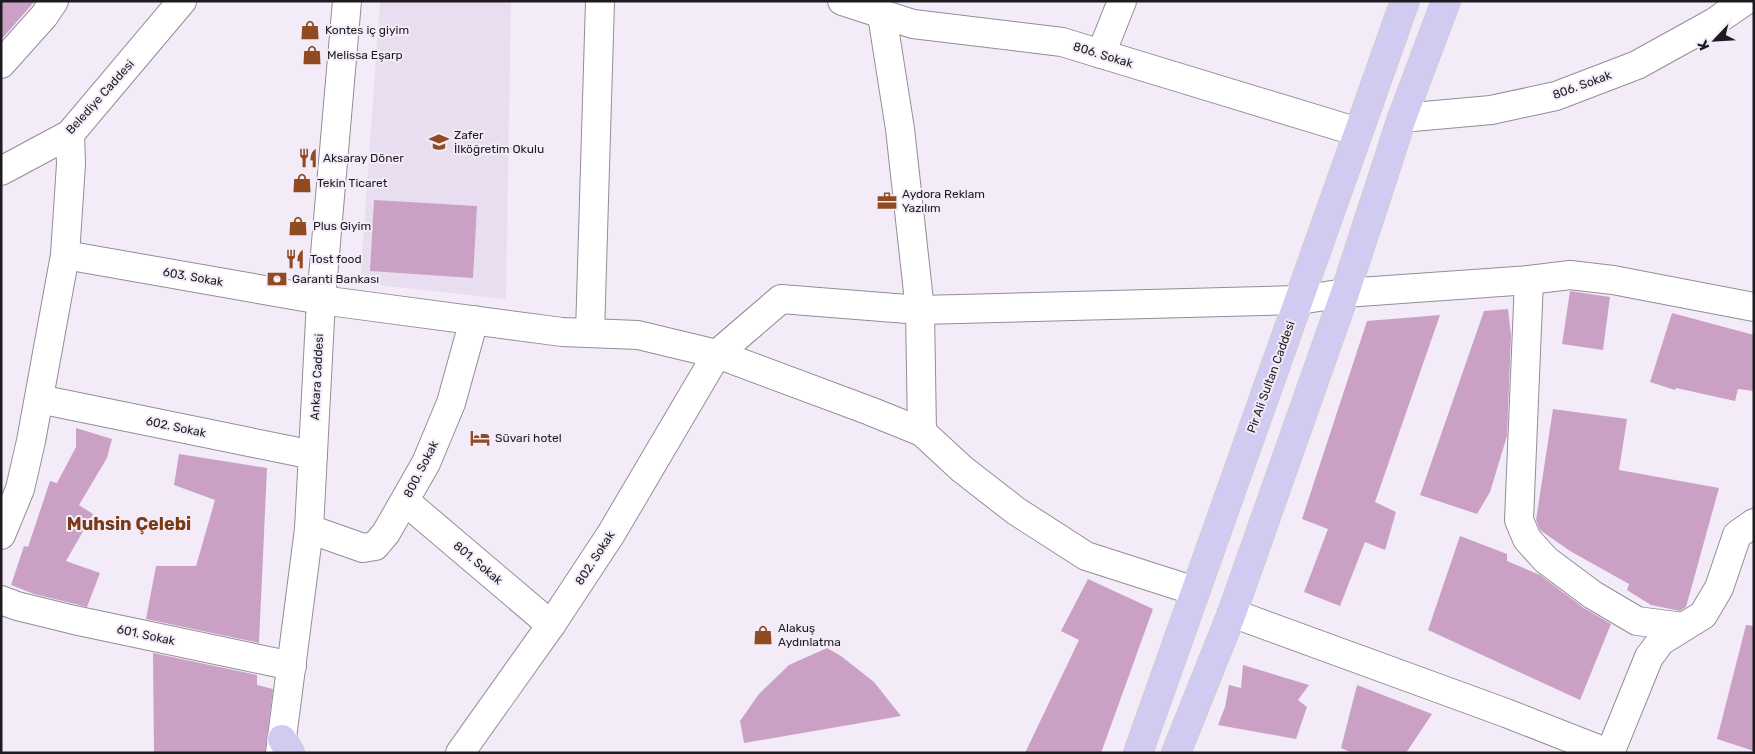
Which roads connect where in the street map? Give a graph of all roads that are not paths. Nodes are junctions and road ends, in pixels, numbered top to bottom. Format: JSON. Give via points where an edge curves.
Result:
{"nodes":[{"id":1,"x":54,"y":1,"type":"edge"},
{"id":2,"x":182,"y":1,"type":"edge"},
{"id":3,"x":347,"y":1,"type":"edge"},
{"id":4,"x":600,"y":1,"type":"edge"},
{"id":5,"x":842,"y":1,"type":"edge"},
{"id":6,"x":1122,"y":1,"type":"edge"},
{"id":7,"x":1405,"y":1,"type":"edge"},
{"id":8,"x":1446,"y":1,"type":"edge"},
{"id":9,"x":1745,"y":1,"type":"edge"},
{"id":10,"x":882,"y":15,"type":"junction"},
{"id":11,"x":1101,"y":54,"type":"junction"},
{"id":12,"x":1,"y":64,"type":"edge"},
{"id":13,"x":1402,"y":118,"type":"junction"},
{"id":14,"x":1358,"y":132,"type":"junction"},
{"id":15,"x":70,"y":134,"type":"junction"},
{"id":16,"x":1,"y":171,"type":"edge"},
{"id":17,"x":65,"y":255,"type":"junction"},
{"id":18,"x":1529,"y":280,"type":"junction"},
{"id":19,"x":1345,"y":293,"type":"junction"},
{"id":20,"x":321,"y":300,"type":"junction"},
{"id":21,"x":1299,"y":300,"type":"junction"},
{"id":22,"x":1754,"y":307,"type":"edge"},
{"id":23,"x":920,"y":310,"type":"junction"},
{"id":24,"x":474,"y":320,"type":"junction"},
{"id":25,"x":590,"y":333,"type":"junction"},
{"id":26,"x":717,"y":354,"type":"junction"},
{"id":27,"x":39,"y":399,"type":"junction"},
{"id":28,"x":922,"y":432,"type":"junction"},
{"id":29,"x":313,"y":455,"type":"junction"},
{"id":30,"x":405,"y":501,"type":"junction"},
{"id":31,"x":1754,"y":522,"type":"edge"},
{"id":32,"x":309,"y":529,"type":"junction"},
{"id":33,"x":1,"y":535,"type":"edge"},
{"id":34,"x":1195,"y":591,"type":"junction"},
{"id":35,"x":1,"y":600,"type":"edge"},
{"id":36,"x":1232,"y":613,"type":"junction"},
{"id":37,"x":550,"y":625,"type":"junction"},
{"id":38,"x":1683,"y":627,"type":"junction"},
{"id":39,"x":292,"y":666,"type":"junction"},
{"id":40,"x":284,"y":748,"type":"edge"},
{"id":41,"x":1601,"y":751,"type":"edge"},
{"id":42,"x":460,"y":753,"type":"edge"},
{"id":43,"x":1138,"y":753,"type":"edge"},
{"id":44,"x":1176,"y":753,"type":"edge"}],
"edges":[{"from":1,"to":12,"type":"street"},
{"from":2,"to":15,"type":"street","name":"Belediye Caddesi"},
{"from":3,"to":20,"type":"street","name":"Ankara Caddesi"},
{"from":4,"to":25,"type":"street"},
{"from":5,"to":10,"type":"street","name":"806. Sokak"},
{"from":6,"to":11,"type":"street"},
{"from":7,"to":14,"type":"main road","name":"Pir Ali Sultan Caddesi"},
{"from":8,"to":13,"type":"main road"},
{"from":9,"to":13,"type":"street","name":"806. Sokak","via":[[1712,24],[1637,65],[1556,96],[1491,110]]},
{"from":10,"to":11,"type":"street","name":"806. Sokak","via":[[913,24],[1062,42]]},
{"from":10,"to":23,"type":"street","via":[[900,129]]},
{"from":11,"to":14,"type":"street","name":"806. Sokak"},
{"from":13,"to":19,"type":"main road"},
{"from":14,"to":21,"type":"main road","name":"Pir Ali Sultan Caddesi"},
{"from":15,"to":16,"type":"street","name":"Belediye Caddesi"},
{"from":15,"to":17,"type":"street"},
{"from":17,"to":20,"type":"street","name":"603. Sokak"},
{"from":17,"to":27,"type":"street"},
{"from":18,"to":19,"type":"street","name":"802. Sokak"},
{"from":18,"to":22,"type":"street","name":"802. Sokak","via":[[1570,275],[1613,280]]},
{"from":18,"to":38,"type":"street","via":[[1519,520],[1527,539],[1546,560],[1593,595],[1637,621]]},
{"from":19,"to":21,"type":"street","name":"802. Sokak"},
{"from":19,"to":36,"type":"main road"},
{"from":20,"to":24,"type":"street","name":"603. Sokak"},
{"from":20,"to":29,"type":"street","name":"Ankara Caddesi"},
{"from":21,"to":23,"type":"street","name":"802. Sokak"},
{"from":21,"to":34,"type":"main road","name":"Pir Ali Sultan Caddesi"},
{"from":23,"to":26,"type":"street","name":"802. Sokak","via":[[781,298]]},
{"from":23,"to":28,"type":"street"},
{"from":24,"to":25,"type":"street","name":"603. Sokak"},
{"from":24,"to":30,"type":"street","name":"800. Sokak","via":[[450,403],[426,462]]},
{"from":25,"to":26,"type":"street","name":"603. Sokak","via":[[638,335]]},
{"from":26,"to":28,"type":"street","name":"603. Sokak"},
{"from":26,"to":37,"type":"street","name":"802. Sokak","via":[[611,534]]},
{"from":27,"to":29,"type":"street","name":"602. Sokak"},
{"from":27,"to":33,"type":"street","via":[[20,489]]},
{"from":28,"to":34,"type":"street","via":[[962,469],[1016,511],[1086,556]]},
{"from":29,"to":32,"type":"street","name":"Ankara Caddesi"},
{"from":30,"to":32,"type":"street","name":"800. Sokak","via":[[386,533],[374,546],[363,548]]},
{"from":30,"to":37,"type":"street","name":"801. Sokak"},
{"from":31,"to":38,"type":"street","via":[[1737,534],[1719,588],[1703,614]]},
{"from":32,"to":39,"type":"street","name":"Ankara Caddesi"},
{"from":34,"to":43,"type":"main road","name":"Pir Ali Sultan Caddesi"},
{"from":35,"to":39,"type":"street","name":"601. Sokak","via":[[74,620]]},
{"from":36,"to":41,"type":"street"},
{"from":36,"to":44,"type":"main road"},
{"from":37,"to":42,"type":"street","name":"802. Sokak"},
{"from":38,"to":41,"type":"street","via":[[1662,641],[1649,657]]},
{"from":39,"to":40,"type":"street","name":"Ankara Caddesi"}]}
